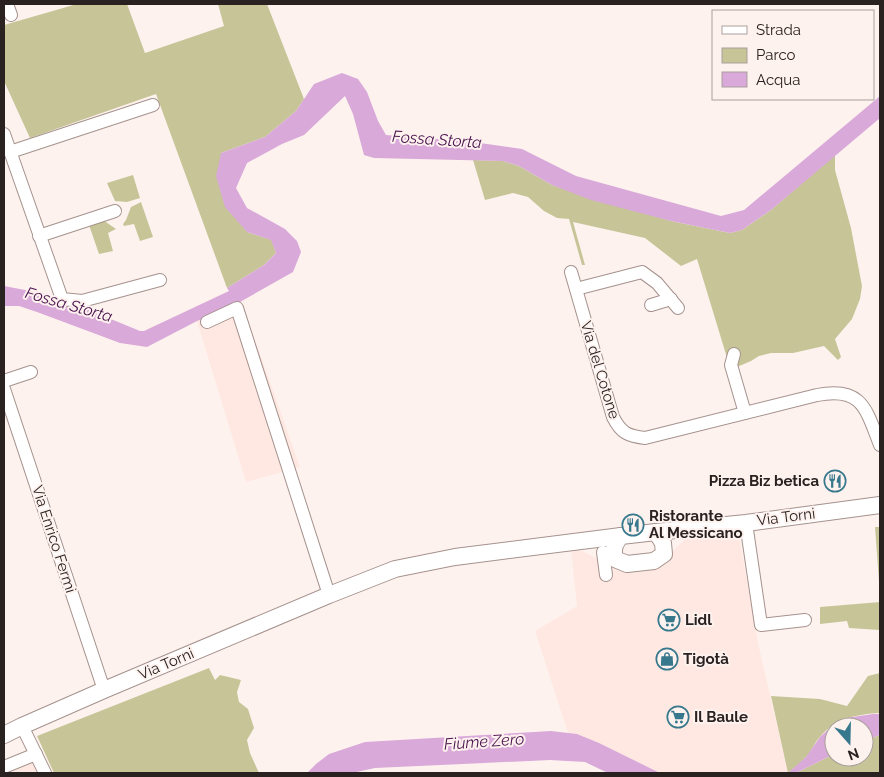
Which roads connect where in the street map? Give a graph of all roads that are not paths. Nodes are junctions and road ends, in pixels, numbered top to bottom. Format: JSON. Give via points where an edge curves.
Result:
{"nodes":[{"id":1,"x":153,"y":105,"type":"dead end"},
{"id":2,"x":4,"y":134,"type":"edge"},
{"id":3,"x":10,"y":152,"type":"junction"},
{"id":4,"x":115,"y":211,"type":"dead end"},
{"id":5,"x":39,"y":236,"type":"junction"},
{"id":6,"x":570,"y":272,"type":"dead end"},
{"id":7,"x":160,"y":280,"type":"dead end"},
{"id":8,"x":576,"y":289,"type":"junction"},
{"id":9,"x":651,"y":305,"type":"dead end"},
{"id":10,"x":207,"y":322,"type":"dead end"},
{"id":11,"x":734,"y":354,"type":"dead end"},
{"id":12,"x":31,"y":372,"type":"dead end"},
{"id":13,"x":4,"y":381,"type":"edge"},
{"id":14,"x":4,"y":389,"type":"edge"},
{"id":15,"x":745,"y":413,"type":"junction"},
{"id":16,"x":876,"y":424,"type":"edge"},
{"id":17,"x":880,"y":445,"type":"edge"},
{"id":18,"x":880,"y":505,"type":"edge"},
{"id":19,"x":746,"y":523,"type":"junction"},
{"id":20,"x":692,"y":529,"type":"junction"},
{"id":21,"x":656,"y":532,"type":"junction"},
{"id":22,"x":621,"y":536,"type":"junction"},
{"id":23,"x":578,"y":543,"type":"junction"},
{"id":24,"x":664,"y":554,"type":"junction"},
{"id":25,"x":609,"y":555,"type":"junction"},
{"id":26,"x":606,"y":575,"type":"dead end"},
{"id":27,"x":329,"y":595,"type":"junction"},
{"id":28,"x":806,"y":620,"type":"dead end"},
{"id":29,"x":104,"y":690,"type":"junction"},
{"id":30,"x":22,"y":726,"type":"junction"},
{"id":31,"x":4,"y":735,"type":"edge"},
{"id":32,"x":36,"y":754,"type":"junction"},
{"id":33,"x":4,"y":767,"type":"edge"},
{"id":34,"x":46,"y":773,"type":"edge"}],
"edges":[{"from":1,"to":3,"type":"street"},
{"from":2,"to":3,"type":"street"},
{"from":3,"to":5,"type":"street"},
{"from":4,"to":5,"type":"street"},
{"from":5,"to":7,"type":"street","via":[[62,299],[82,301]]},
{"from":6,"to":8,"type":"street","name":"Via del Cotone"},
{"from":8,"to":9,"type":"street","via":[[642,272],[674,304]]},
{"from":8,"to":15,"type":"street","name":"Via del Cotone","via":[[619,429],[632,437],[645,438]]},
{"from":10,"to":27,"type":"street","via":[[236,308]]},
{"from":11,"to":15,"type":"street","via":[[731,365]]},
{"from":12,"to":13,"type":"street"},
{"from":14,"to":29,"type":"street","name":"Via Enrico Fermi"},
{"from":15,"to":16,"type":"street","name":"Via del Cotone","via":[[837,392],[860,402]]},
{"from":16,"to":17,"type":"street","name":"Via del Cotone"},
{"from":18,"to":19,"type":"main road","name":"Via Torni"},
{"from":19,"to":20,"type":"main road","name":"Via Torni"},
{"from":19,"to":28,"type":"street","via":[[761,625]]},
{"from":20,"to":21,"type":"main road","name":"Via Torni"},
{"from":20,"to":24,"type":"main road","name":"Via Torni"},
{"from":21,"to":22,"type":"main road","name":"Via Torni"},
{"from":21,"to":24,"type":"main road","via":[[663,543]]},
{"from":22,"to":23,"type":"main road","name":"Via Torni"},
{"from":22,"to":25,"type":"main road"},
{"from":23,"to":25,"type":"main road","name":"Via Torni"},
{"from":23,"to":27,"type":"main road","name":"Via Torni","via":[[455,557],[395,569]]},
{"from":24,"to":25,"type":"main road","name":"Via Torni","via":[[654,561],[627,564]]},
{"from":25,"to":26,"type":"street"},
{"from":27,"to":29,"type":"main road","name":"Via Torni"},
{"from":29,"to":30,"type":"main road","name":"Via Torni"},
{"from":30,"to":31,"type":"main road","name":"Via Torni"},
{"from":30,"to":32,"type":"street"},
{"from":32,"to":33,"type":"street"},
{"from":32,"to":34,"type":"street"}]}
